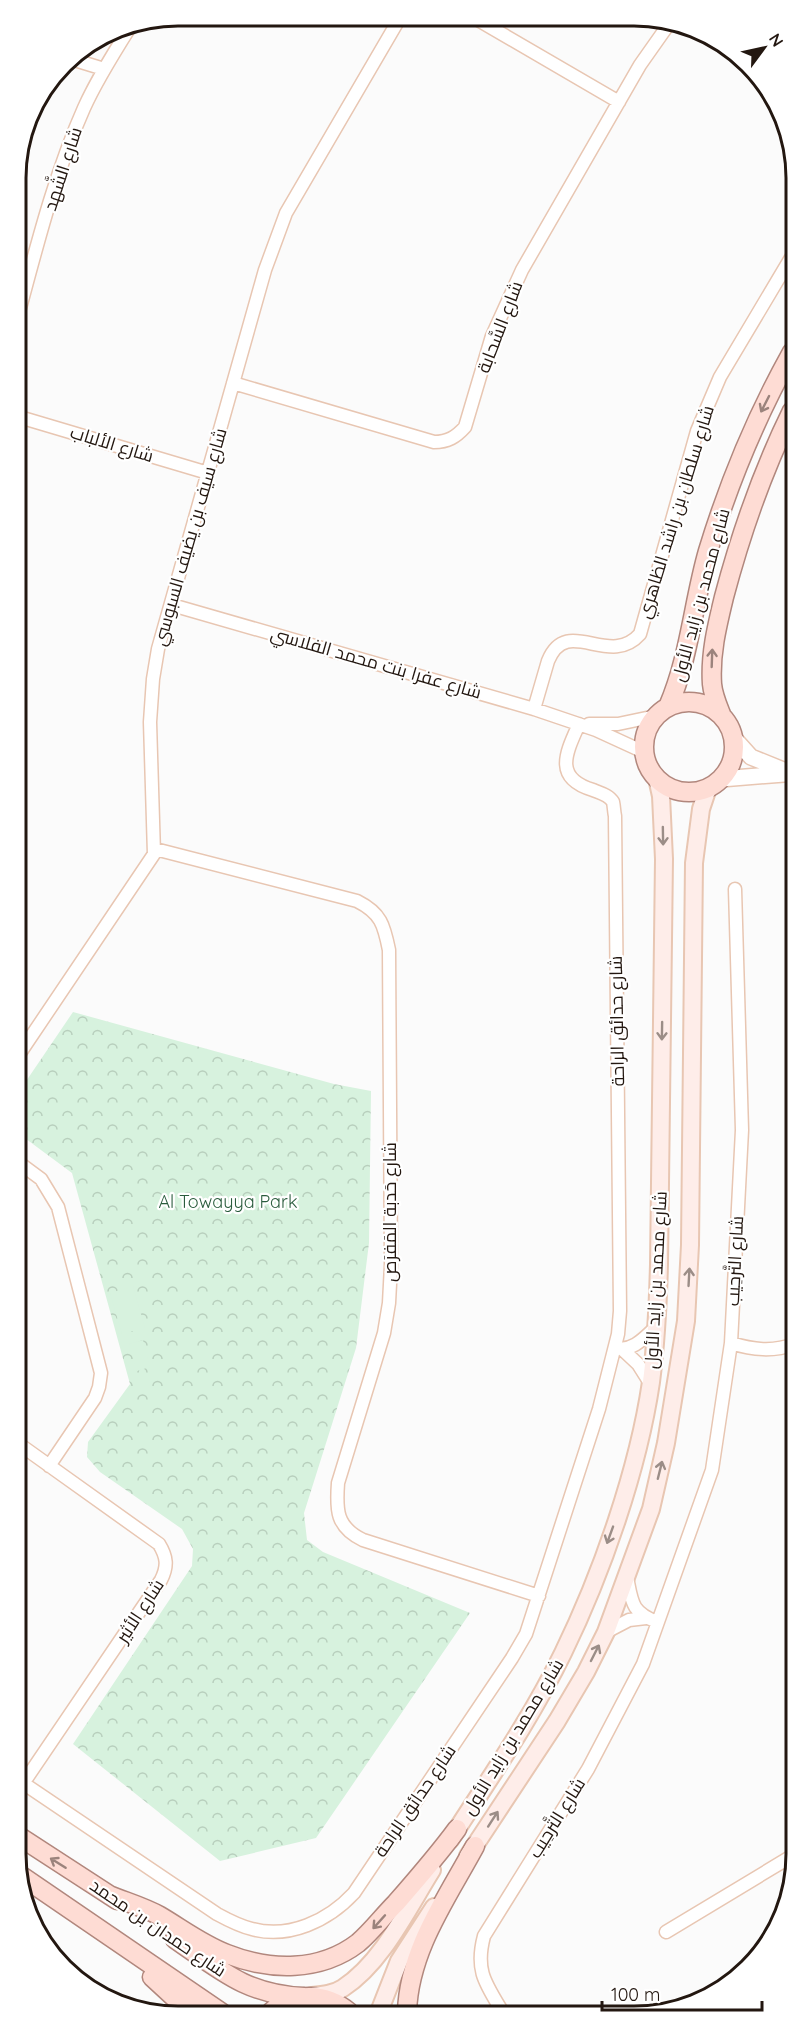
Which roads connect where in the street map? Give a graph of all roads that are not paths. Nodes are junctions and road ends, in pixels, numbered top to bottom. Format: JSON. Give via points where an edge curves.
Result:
{"nodes":[{"id":1,"x":395,"y":26,"type":"edge"},
{"id":2,"x":488,"y":26,"type":"edge"},
{"id":3,"x":666,"y":29,"type":"edge"},
{"id":4,"x":125,"y":35,"type":"edge"},
{"id":5,"x":80,"y":62,"type":"edge"},
{"id":6,"x":104,"y":69,"type":"junction"},
{"id":7,"x":619,"y":102,"type":"junction"},
{"id":8,"x":786,"y":266,"type":"edge"},
{"id":9,"x":26,"y":269,"type":"edge"},
{"id":10,"x":786,"y":364,"type":"edge"},
{"id":11,"x":233,"y":384,"type":"junction"},
{"id":12,"x":26,"y":419,"type":"edge"},
{"id":13,"x":786,"y":425,"type":"edge"},
{"id":14,"x":208,"y":473,"type":"junction"},
{"id":15,"x":172,"y":605,"type":"junction"},
{"id":16,"x":534,"y":709,"type":"junction"},
{"id":17,"x":662,"y":711,"type":"junction"},
{"id":18,"x":721,"y":714,"type":"junction"},
{"id":19,"x":579,"y":724,"type":"junction"},
{"id":20,"x":733,"y":736,"type":"junction"},
{"id":21,"x":644,"y":752,"type":"junction"},
{"id":22,"x":786,"y":772,"type":"edge"},
{"id":23,"x":786,"y":775,"type":"edge"},
{"id":24,"x":657,"y":778,"type":"junction"},
{"id":25,"x":715,"y":784,"type":"junction"},
{"id":26,"x":155,"y":849,"type":"junction"},
{"id":27,"x":735,"y":889,"type":"dead end"},
{"id":28,"x":26,"y":1044,"type":"edge"},
{"id":29,"x":26,"y":1167,"type":"edge"},
{"id":30,"x":657,"y":1326,"type":"junction"},
{"id":31,"x":732,"y":1343,"type":"junction"},
{"id":32,"x":786,"y":1347,"type":"edge"},
{"id":33,"x":618,"y":1349,"type":"junction"},
{"id":34,"x":650,"y":1383,"type":"junction"},
{"id":35,"x":26,"y":1449,"type":"edge"},
{"id":36,"x":50,"y":1466,"type":"junction"},
{"id":37,"x":626,"y":1576,"type":"junction"},
{"id":38,"x":539,"y":1596,"type":"junction"},
{"id":39,"x":651,"y":1620,"type":"junction"},
{"id":40,"x":606,"y":1632,"type":"junction"},
{"id":41,"x":26,"y":1777,"type":"edge"},
{"id":42,"x":26,"y":1787,"type":"edge"},
{"id":43,"x":457,"y":1829,"type":"junction"},
{"id":44,"x":26,"y":1841,"type":"edge"},
{"id":45,"x":475,"y":1846,"type":"junction"},
{"id":46,"x":786,"y":1859,"type":"edge"},
{"id":47,"x":29,"y":1881,"type":"edge"},
{"id":48,"x":109,"y":1895,"type":"junction"},
{"id":49,"x":85,"y":1918,"type":"junction"},
{"id":50,"x":666,"y":1932,"type":"dead end"},
{"id":51,"x":307,"y":1997,"type":"junction"},
{"id":52,"x":183,"y":2006,"type":"edge"},
{"id":53,"x":212,"y":2006,"type":"edge"},
{"id":54,"x":280,"y":2006,"type":"edge"},
{"id":55,"x":341,"y":2006,"type":"edge"},
{"id":56,"x":381,"y":2006,"type":"edge"},
{"id":57,"x":407,"y":2006,"type":"edge"},
{"id":58,"x":499,"y":2006,"type":"edge"}],
"edges":[{"from":1,"to":11,"type":"street","name":"شارع سيف بن يضيف السبوسي","via":[[286,213],[265,270]]},
{"from":2,"to":7,"type":"street"},
{"from":3,"to":7,"type":"street","name":"شارع السَّحابة"},
{"from":4,"to":6,"type":"street","name":"شارع الشَّهد"},
{"from":5,"to":6,"type":"street"},
{"from":6,"to":9,"type":"street","name":"شارع الشَّهد","via":[[74,132]]},
{"from":7,"to":11,"type":"street","name":"شارع السَّحابة","via":[[514,286],[492,336],[465,427],[457,435],[434,442]]},
{"from":8,"to":16,"type":"street","name":"شارع سلطان بن راشد الظاهري","via":[[720,377],[697,430],[640,634],[628,644],[614,648],[574,640],[560,645],[548,661]]},
{"from":10,"to":17,"type":"main road","name":"شارع محمد بن زايد الأول","one_way":true,"via":[[731,483],[708,552],[686,657]]},
{"from":11,"to":14,"type":"street","name":"شارع سيف بن يضيف السبوسي"},
{"from":12,"to":14,"type":"street","name":"شارع الألباب"},
{"from":18,"to":13,"type":"main road","name":"شارع محمد بن زايد الأول","one_way":true,"via":[[712,689],[713,643],[734,559]]},
{"from":14,"to":15,"type":"street","name":"شارع سيف بن يضيف السبوسي"},
{"from":15,"to":16,"type":"street","name":"شارع عفرا بنت محمد الفلاسي"},
{"from":15,"to":26,"type":"street","name":"شارع سيف بن يضيف السبوسي","via":[[153,679],[151,769]]},
{"from":16,"to":19,"type":"street","name":"شارع عفرا بنت محمد الفلاسي"},
{"from":17,"to":18,"type":"main road","via":[[682,702],[696,702]]},
{"from":17,"to":19,"type":"street","name":"شارع عفرا بنت محمد الفلاسي","via":[[618,724]]},
{"from":17,"to":21,"type":"main road","via":[[649,727]]},
{"from":18,"to":20,"type":"main road"},
{"from":19,"to":21,"type":"street","name":"شارع عفرا بنت محمد الفلاسي"},
{"from":19,"to":33,"type":"street","name":"شارع حدائق الراحة","via":[[566,762],[568,774],[577,785],[606,795],[613,802],[615,816]]},
{"from":20,"to":22,"type":"street","via":[[751,757]]},
{"from":20,"to":25,"type":"main road","via":[[730,767]]},
{"from":21,"to":24,"type":"main road"},
{"from":23,"to":25,"type":"street"},
{"from":24,"to":25,"type":"main road","via":[[681,791],[695,792]]},
{"from":24,"to":30,"type":"main road","name":"شارع محمد بن زايد الأول","one_way":true,"via":[[664,859]]},
{"from":37,"to":25,"type":"main road","name":"شارع محمد بن زايد الأول","one_way":true,"via":[[651,1509],[686,1321],[694,863],[701,809]]},
{"from":26,"to":28,"type":"street"},
{"from":26,"to":38,"type":"street","name":"شارع حَدبة المَفرَص","via":[[357,901],[375,912],[381,921],[389,950],[389,1303],[384,1333],[338,1483],[336,1507],[351,1534],[363,1540]]},
{"from":27,"to":31,"type":"street","name":"شارع التَّرحِيب","via":[[742,1130]]},
{"from":29,"to":36,"type":"street","via":[[41,1179],[58,1207],[101,1373],[95,1398]]},
{"from":30,"to":33,"type":"street","via":[[633,1346]]},
{"from":30,"to":34,"type":"main road","name":"شارع محمد بن زايد الأول"},
{"from":31,"to":32,"type":"street","via":[[752,1349]]},
{"from":31,"to":39,"type":"street","name":"شارع التَّرحِيب","via":[[712,1470]]},
{"from":33,"to":34,"type":"street","via":[[638,1364]]},
{"from":33,"to":38,"type":"street","name":"شارع حدائق الراحة"},
{"from":34,"to":43,"type":"main road","name":"شارع محمد بن زايد الأول","one_way":true,"via":[[618,1515],[579,1619],[530,1713]]},
{"from":35,"to":36,"type":"street","name":"شارع الأثير"},
{"from":36,"to":41,"type":"street","name":"شارع الأثير","via":[[159,1544],[166,1556],[167,1569]]},
{"from":37,"to":39,"type":"street","via":[[636,1610]]},
{"from":37,"to":40,"type":"main road","name":"شارع محمد بن زايد الأول"},
{"from":38,"to":42,"type":"street","name":"شارع حدائق الراحة","via":[[526,1634],[512,1658],[354,1893],[332,1912],[298,1928],[284,1932],[239,1926]]},
{"from":39,"to":40,"type":"street","via":[[629,1620]]},
{"from":39,"to":58,"type":"street","name":"شارع التَّرحِيب","via":[[643,1664],[588,1769],[484,1936],[481,1973]]},
{"from":45,"to":40,"type":"main road","name":"شارع محمد بن زايد الأول","one_way":true,"via":[[557,1721]]},
{"from":43,"to":48,"type":"main road","one_way":true,"via":[[374,1928],[358,1943],[318,1962],[272,1967],[248,1962],[199,1941],[154,1913]]},
{"from":43,"to":51,"type":"main road","name":"شارع محمد بن زايد الأول","via":[[372,1962],[342,1989]]},
{"from":48,"to":44,"type":"main road","name":"شارع حمدان بن محمد","one_way":true},
{"from":45,"to":56,"type":"main road","name":"شارع محمد بن زايد الأول","via":[[399,1961]]},
{"from":45,"to":57,"type":"main road","via":[[423,1941]]},
{"from":46,"to":50,"type":"street"},
{"from":47,"to":49,"type":"main road","name":"شارع حمدان بن محمد"},
{"from":48,"to":51,"type":"main road","name":"شارع حمدان بن محمد","via":[[241,1983],[265,1993]]},
{"from":49,"to":52,"type":"main road"},
{"from":49,"to":53,"type":"main road","name":"شارع حمدان بن محمد"},
{"from":51,"to":54,"type":"main road"},
{"from":51,"to":55,"type":"main road","name":"شارع حمدان بن محمد"}]}
